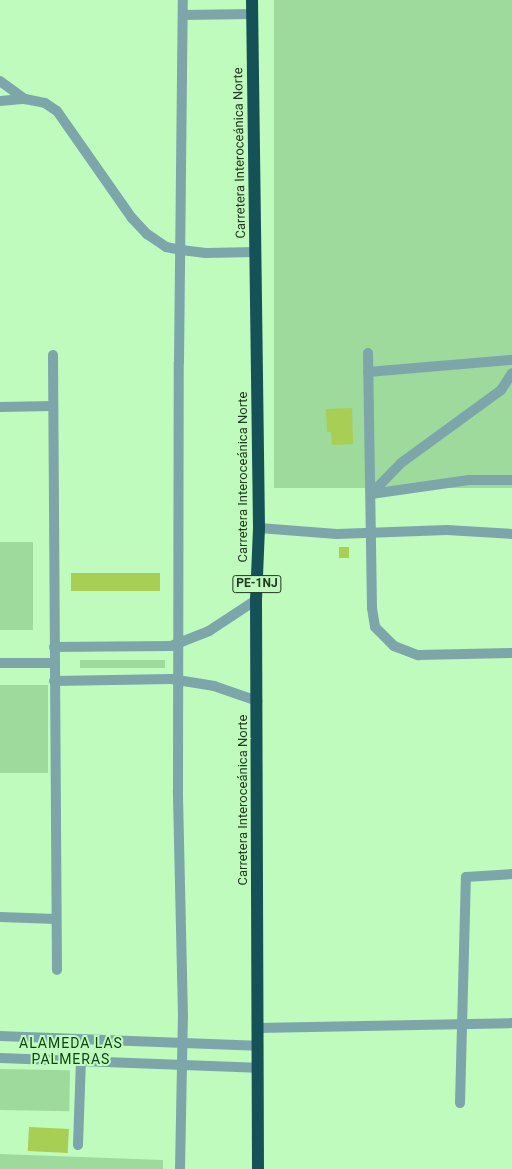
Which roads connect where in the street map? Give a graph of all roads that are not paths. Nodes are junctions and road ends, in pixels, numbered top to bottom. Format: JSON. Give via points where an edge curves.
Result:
{"nodes":[{"id":1,"x":183,"y":0,"type":"edge"},
{"id":2,"x":252,"y":0,"type":"edge"},
{"id":3,"x":252,"y":14,"type":"junction"},
{"id":4,"x":183,"y":15,"type":"junction"},
{"id":5,"x":0,"y":81,"type":"edge"},
{"id":6,"x":25,"y":99,"type":"junction"},
{"id":7,"x":0,"y":101,"type":"edge"},
{"id":8,"x":181,"y":250,"type":"junction"},
{"id":9,"x":256,"y":252,"type":"junction"},
{"id":10,"x":368,"y":353,"type":"dead end"},
{"id":11,"x":53,"y":355,"type":"dead end"},
{"id":12,"x":512,"y":360,"type":"edge"},
{"id":13,"x":368,"y":372,"type":"junction"},
{"id":14,"x":512,"y":373,"type":"edge"},
{"id":15,"x":53,"y":406,"type":"junction"},
{"id":16,"x":0,"y":407,"type":"edge"},
{"id":17,"x":512,"y":480,"type":"edge"},
{"id":18,"x":371,"y":494,"type":"junction"},
{"id":19,"x":259,"y":528,"type":"junction"},
{"id":20,"x":370,"y":532,"type":"junction"},
{"id":21,"x":512,"y":534,"type":"edge"},
{"id":22,"x":256,"y":600,"type":"junction"},
{"id":23,"x":180,"y":643,"type":"junction"},
{"id":24,"x":54,"y":647,"type":"junction"},
{"id":25,"x":512,"y":653,"type":"edge"},
{"id":26,"x":0,"y":663,"type":"edge"},
{"id":27,"x":54,"y":663,"type":"junction"},
{"id":28,"x":180,"y":680,"type":"junction"},
{"id":29,"x":54,"y":681,"type":"junction"},
{"id":30,"x":257,"y":701,"type":"junction"},
{"id":31,"x":512,"y":874,"type":"edge"},
{"id":32,"x":0,"y":918,"type":"edge"},
{"id":33,"x":56,"y":919,"type":"junction"},
{"id":34,"x":57,"y":970,"type":"dead end"},
{"id":35,"x":512,"y":1022,"type":"edge"},
{"id":36,"x":460,"y":1023,"type":"junction"},
{"id":37,"x":258,"y":1028,"type":"junction"},
{"id":38,"x":0,"y":1036,"type":"edge"},
{"id":39,"x":183,"y":1043,"type":"junction"},
{"id":40,"x":258,"y":1046,"type":"junction"},
{"id":41,"x":0,"y":1058,"type":"edge"},
{"id":42,"x":81,"y":1061,"type":"junction"},
{"id":43,"x":182,"y":1065,"type":"junction"},
{"id":44,"x":258,"y":1068,"type":"junction"},
{"id":45,"x":460,"y":1103,"type":"dead end"},
{"id":46,"x":78,"y":1145,"type":"dead end"},
{"id":47,"x":180,"y":1169,"type":"edge"},
{"id":48,"x":258,"y":1169,"type":"edge"}],
"edges":[{"from":1,"to":4,"type":"street"},
{"from":2,"to":3,"type":"highway","name":"Carretera Interoceánica Norte","number":"PE-1NJ"},
{"from":3,"to":4,"type":"street"},
{"from":3,"to":9,"type":"highway","name":"Carretera Interoceánica Norte","number":"PE-1NJ"},
{"from":4,"to":8,"type":"street"},
{"from":5,"to":6,"type":"street"},
{"from":6,"to":7,"type":"street"},
{"from":6,"to":8,"type":"street","via":[[45,103],[57,111],[132,218],[147,234],[166,247]]},
{"from":8,"to":9,"type":"street","via":[[206,253]]},
{"from":8,"to":23,"type":"street"},
{"from":9,"to":19,"type":"highway","name":"Carretera Interoceánica Norte","number":"PE-1NJ"},
{"from":10,"to":13,"type":"street"},
{"from":11,"to":15,"type":"street"},
{"from":12,"to":13,"type":"street"},
{"from":13,"to":18,"type":"street","via":[[367,426]]},
{"from":14,"to":18,"type":"street","via":[[501,390],[401,463]]},
{"from":15,"to":16,"type":"street"},
{"from":15,"to":24,"type":"street"},
{"from":17,"to":18,"type":"street","via":[[469,480]]},
{"from":18,"to":20,"type":"street"},
{"from":19,"to":20,"type":"street","via":[[337,534]]},
{"from":19,"to":22,"type":"highway","name":"Carretera Interoceánica Norte","number":"PE-1NJ"},
{"from":20,"to":21,"type":"street","via":[[455,530]]},
{"from":20,"to":25,"type":"street","via":[[374,627],[382,638],[394,646],[418,655],[489,656]]},
{"from":22,"to":23,"type":"street","via":[[209,631]]},
{"from":22,"to":30,"type":"highway","name":"Carretera Interoceánica Norte","number":"PE-1NJ"},
{"from":23,"to":24,"type":"street","via":[[120,648]]},
{"from":23,"to":28,"type":"street"},
{"from":24,"to":27,"type":"street"},
{"from":26,"to":27,"type":"street"},
{"from":27,"to":29,"type":"street"},
{"from":28,"to":29,"type":"street"},
{"from":28,"to":30,"type":"street","via":[[214,686]]},
{"from":28,"to":39,"type":"street","via":[[178,790]]},
{"from":29,"to":33,"type":"street"},
{"from":30,"to":37,"type":"highway","name":"Carretera Interoceánica Norte","number":"PE-1NJ"},
{"from":31,"to":36,"type":"street","via":[[466,877]]},
{"from":32,"to":33,"type":"street"},
{"from":33,"to":34,"type":"street"},
{"from":35,"to":36,"type":"street"},
{"from":36,"to":37,"type":"street"},
{"from":36,"to":45,"type":"street"},
{"from":37,"to":40,"type":"highway","name":"Carretera Interoceánica Norte","number":"PE-1NJ"},
{"from":38,"to":39,"type":"street"},
{"from":39,"to":40,"type":"street"},
{"from":39,"to":43,"type":"street"},
{"from":40,"to":44,"type":"highway","name":"Carretera Interoceánica Norte","number":"PE-1NJ"},
{"from":41,"to":42,"type":"street"},
{"from":42,"to":43,"type":"street"},
{"from":42,"to":46,"type":"street"},
{"from":43,"to":44,"type":"street"},
{"from":43,"to":47,"type":"street"},
{"from":44,"to":48,"type":"highway","name":"Carretera Interoceánica Norte","number":"PE-1NJ"}]}
